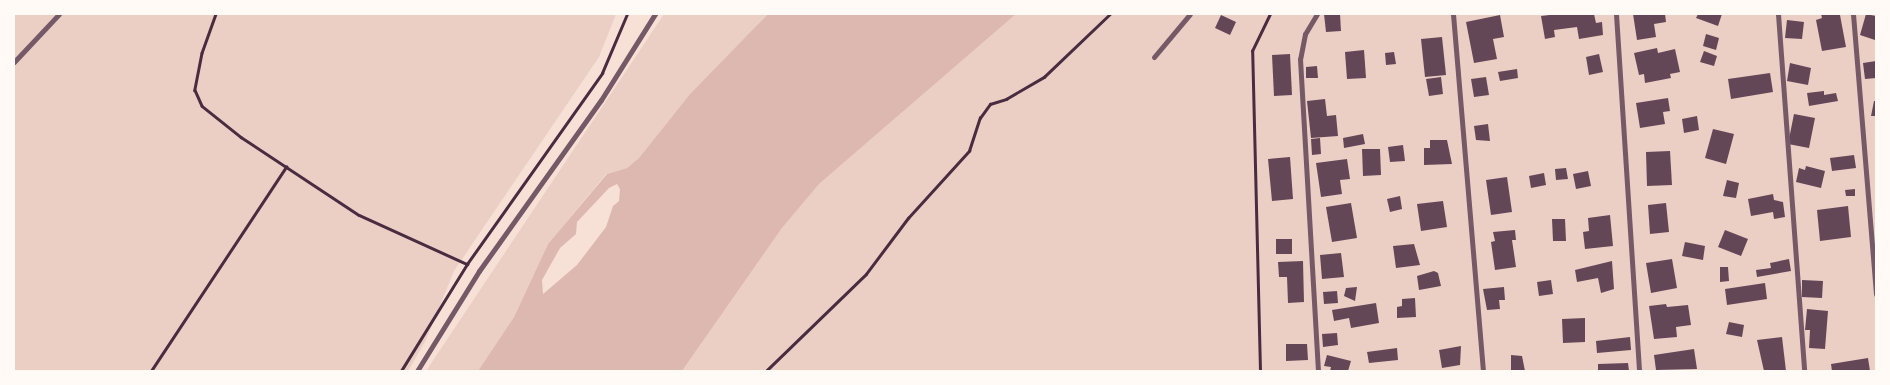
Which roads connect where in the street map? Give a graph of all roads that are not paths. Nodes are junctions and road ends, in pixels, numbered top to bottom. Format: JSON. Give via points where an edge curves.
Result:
{"nodes":[{"id":1,"x":58,"y":14,"type":"edge"},
{"id":2,"x":655,"y":14,"type":"edge"},
{"id":3,"x":1190,"y":14,"type":"edge"},
{"id":4,"x":1317,"y":14,"type":"edge"},
{"id":5,"x":1453,"y":14,"type":"edge"},
{"id":6,"x":1616,"y":14,"type":"edge"},
{"id":7,"x":1778,"y":14,"type":"edge"},
{"id":8,"x":1853,"y":14,"type":"edge"},
{"id":9,"x":1154,"y":57,"type":"dead end"},
{"id":10,"x":14,"y":62,"type":"edge"},
{"id":11,"x":1876,"y":294,"type":"edge"},
{"id":12,"x":417,"y":371,"type":"edge"},
{"id":13,"x":1318,"y":371,"type":"edge"},
{"id":14,"x":1483,"y":371,"type":"edge"},
{"id":15,"x":1639,"y":371,"type":"edge"},
{"id":16,"x":1804,"y":371,"type":"edge"}],
"edges":[{"from":1,"to":10,"type":"street"},
{"from":2,"to":12,"type":"street","via":[[601,100],[479,271]]},
{"from":3,"to":9,"type":"street"},
{"from":4,"to":13,"type":"street","via":[[1305,34],[1300,59]]},
{"from":5,"to":14,"type":"street"},
{"from":6,"to":15,"type":"street"},
{"from":7,"to":16,"type":"street"},
{"from":8,"to":11,"type":"street"}]}
